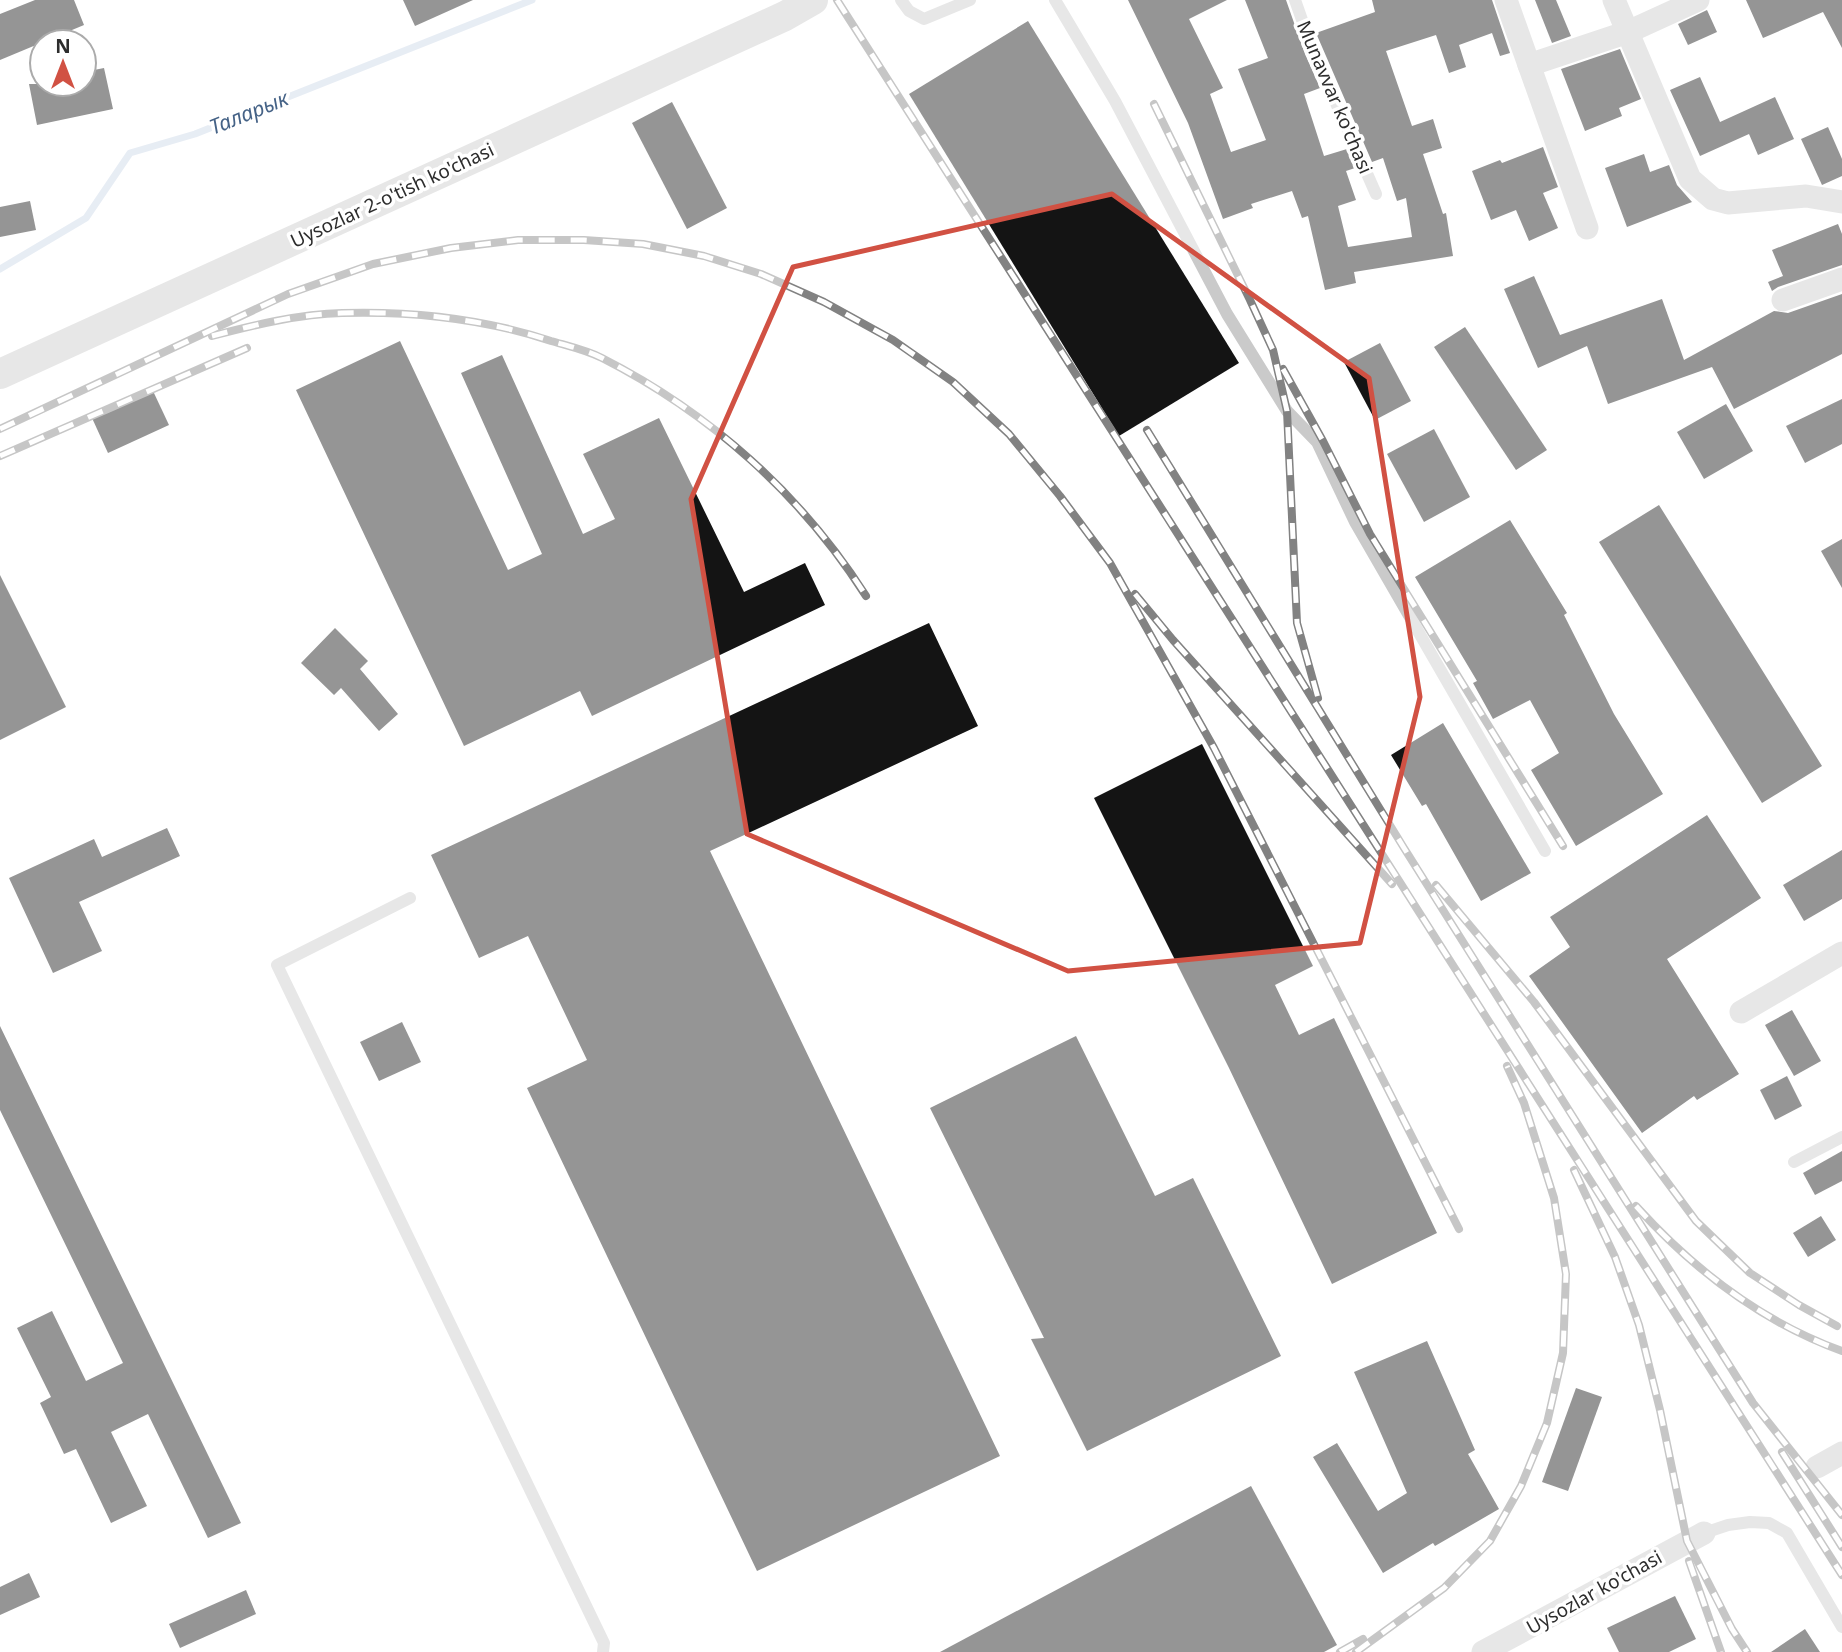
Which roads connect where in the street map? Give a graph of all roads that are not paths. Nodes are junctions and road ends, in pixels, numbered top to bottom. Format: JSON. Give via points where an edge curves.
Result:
{"nodes":[{"id":1,"x":813,"y":0,"type":"edge"},
{"id":2,"x":901,"y":0,"type":"edge"},
{"id":3,"x":970,"y":0,"type":"edge"},
{"id":4,"x":1055,"y":0,"type":"edge"},
{"id":5,"x":1295,"y":0,"type":"edge"},
{"id":6,"x":1506,"y":0,"type":"edge"},
{"id":7,"x":1614,"y":0,"type":"edge"},
{"id":8,"x":1698,"y":0,"type":"edge"},
{"id":9,"x":1628,"y":32,"type":"junction"},
{"id":10,"x":1529,"y":65,"type":"junction"},
{"id":11,"x":1376,"y":194,"type":"dead end"},
{"id":12,"x":1842,"y":202,"type":"edge"},
{"id":13,"x":1587,"y":228,"type":"dead end"},
{"id":14,"x":1842,"y":279,"type":"edge"},
{"id":15,"x":1783,"y":300,"type":"dead end"},
{"id":16,"x":0,"y":374,"type":"edge"},
{"id":17,"x":1545,"y":851,"type":"dead end"},
{"id":18,"x":410,"y":898,"type":"dead end"},
{"id":19,"x":1842,"y":953,"type":"edge"},
{"id":20,"x":1741,"y":1012,"type":"dead end"},
{"id":21,"x":1842,"y":1137,"type":"edge"},
{"id":22,"x":1794,"y":1161,"type":"dead end"},
{"id":23,"x":1842,"y":1453,"type":"edge"},
{"id":24,"x":1816,"y":1467,"type":"dead end"},
{"id":25,"x":1704,"y":1533,"type":"joint"},
{"id":26,"x":1842,"y":1627,"type":"edge"},
{"id":27,"x":603,"y":1652,"type":"edge"},
{"id":28,"x":1483,"y":1652,"type":"edge"}],
"edges":[{"from":1,"to":16,"type":"street","name":"Uysozlar 2-o'tish ko'chasi"},
{"from":2,"to":3,"type":"lane","via":[[924,19]]},
{"from":4,"to":17,"type":"lane","via":[[1115,101],[1227,314],[1287,411],[1317,442],[1355,522]]},
{"from":5,"to":11,"type":"lane","name":"Munavvar ko'chasi"},
{"from":6,"to":10,"type":"street"},
{"from":7,"to":9,"type":"street"},
{"from":8,"to":9,"type":"street"},
{"from":9,"to":10,"type":"street"},
{"from":9,"to":12,"type":"street","via":[[1690,179],[1700,189],[1728,203],[1806,196]]},
{"from":10,"to":13,"type":"street"},
{"from":14,"to":15,"type":"street"},
{"from":18,"to":27,"type":"lane","via":[[277,965],[604,1643]]},
{"from":19,"to":20,"type":"street"},
{"from":21,"to":22,"type":"lane"},
{"from":23,"to":24,"type":"street"},
{"from":25,"to":26,"type":"lane","via":[[1750,1522],[1769,1523],[1787,1533]]},
{"from":25,"to":28,"type":"street","name":"Uysozlar ko'chasi"}]}
